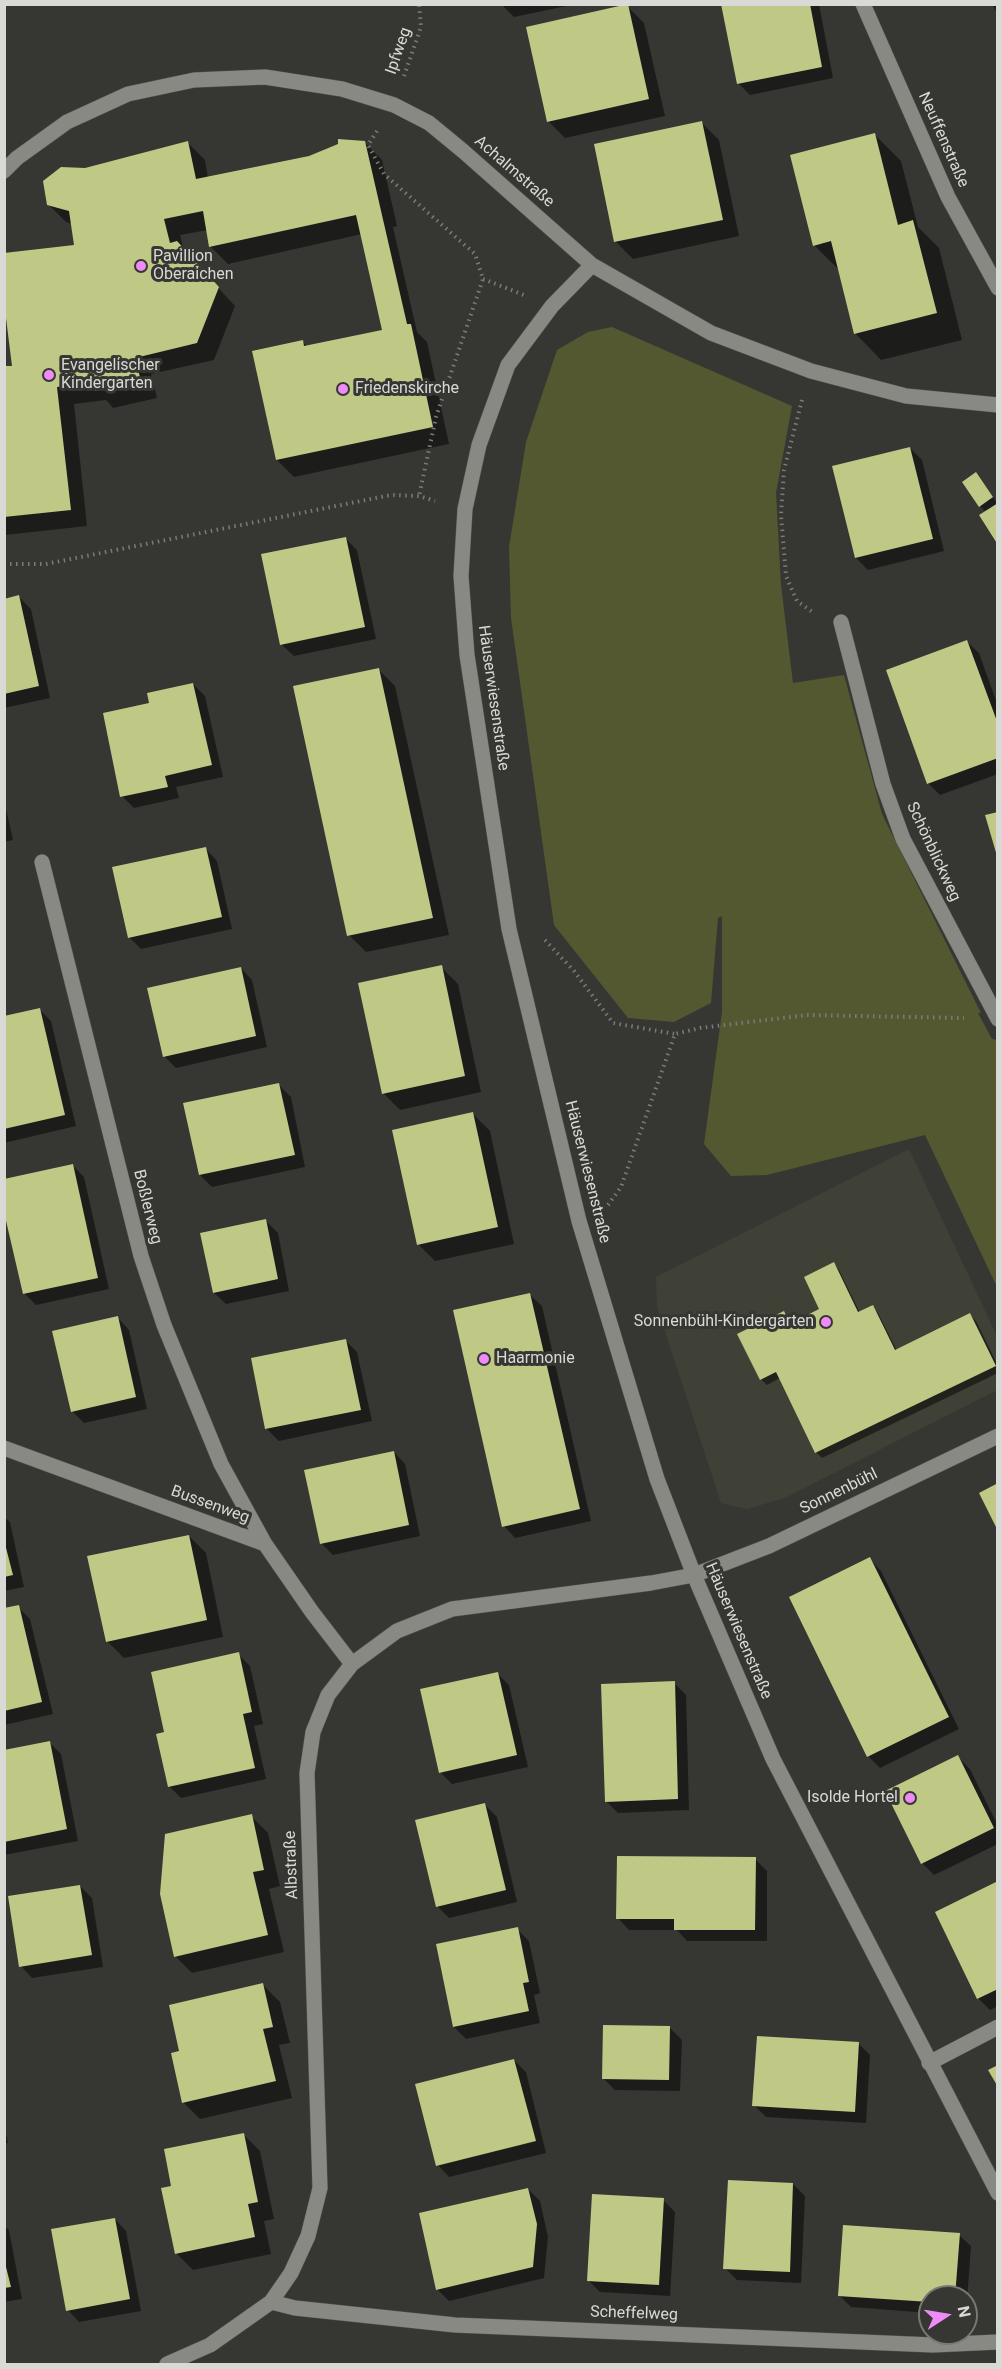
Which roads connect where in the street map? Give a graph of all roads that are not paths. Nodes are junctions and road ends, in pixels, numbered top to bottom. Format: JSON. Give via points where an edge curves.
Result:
{"nodes":[{"id":1,"x":863,"y":4,"type":"edge"},
{"id":2,"x":4,"y":171,"type":"edge"},
{"id":3,"x":592,"y":265,"type":"junction"},
{"id":4,"x":998,"y":288,"type":"edge"},
{"id":5,"x":998,"y":405,"type":"edge"},
{"id":6,"x":841,"y":622,"type":"road end"},
{"id":7,"x":42,"y":862,"type":"dead end"},
{"id":8,"x":998,"y":1019,"type":"edge"},
{"id":9,"x":998,"y":1436,"type":"edge"},
{"id":10,"x":4,"y":1448,"type":"edge"},
{"id":11,"x":265,"y":1544,"type":"junction"},
{"id":12,"x":694,"y":1575,"type":"junction"},
{"id":13,"x":352,"y":1664,"type":"junction"},
{"id":14,"x":998,"y":2026,"type":"edge"},
{"id":15,"x":929,"y":2063,"type":"junction"},
{"id":16,"x":998,"y":2193,"type":"edge"},
{"id":17,"x":271,"y":2302,"type":"junction"},
{"id":18,"x":998,"y":2342,"type":"edge"},
{"id":19,"x":167,"y":2364,"type":"edge"}],
"edges":[{"from":1,"to":4,"type":"street","name":"Neuffenstraße","via":[[948,197]]},
{"from":2,"to":3,"type":"street","name":"Achalmstraße","via":[[67,122],[128,94],[194,80],[265,77],[342,88],[394,105],[429,123]]},
{"from":3,"to":5,"type":"street","name":"Achalmstraße","via":[[711,333],[811,371],[906,396]]},
{"from":3,"to":12,"type":"street","name":"Häuserwiesenstraße","via":[[552,306],[508,365],[479,445],[465,509],[461,576],[467,655],[509,929],[579,1221],[657,1479]]},
{"from":6,"to":8,"type":"street","name":"Schönblickweg","via":[[884,784],[903,839]]},
{"from":7,"to":11,"type":"street","name":"Boßlerweg","via":[[141,1256],[164,1325],[221,1464]]},
{"from":9,"to":12,"type":"street","name":"Sonnenbühl","via":[[770,1546]]},
{"from":10,"to":11,"type":"street","name":"Bussenweg"},
{"from":11,"to":13,"type":"street"},
{"from":12,"to":13,"type":"street","name":"Albstraße","via":[[452,1609],[397,1631]]},
{"from":12,"to":15,"type":"street","name":"Häuserwiesenstraße","via":[[773,1759]]},
{"from":13,"to":17,"type":"street","name":"Albstraße","via":[[328,1695],[313,1732],[307,1773],[320,2188],[308,2236],[291,2273]]},
{"from":14,"to":15,"type":"street"},
{"from":15,"to":16,"type":"street","name":"Häuserwiesenstraße"},
{"from":17,"to":18,"type":"street","name":"Scheffelweg","via":[[455,2325],[933,2345]]},
{"from":17,"to":19,"type":"street","name":"Albstraße","via":[[210,2345]]}]}
